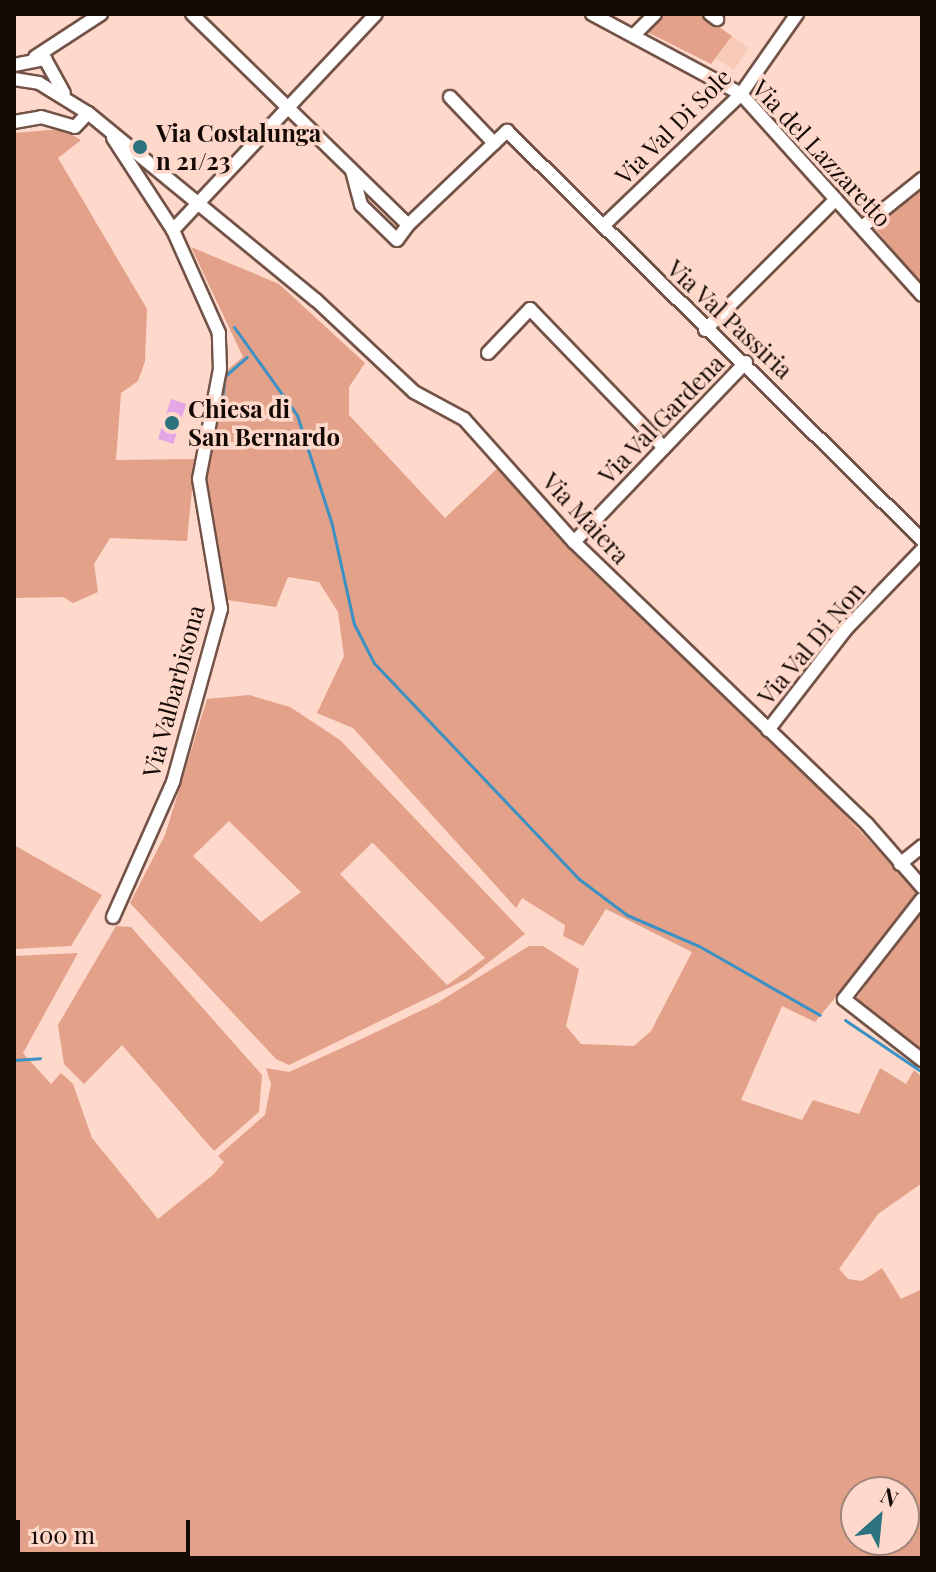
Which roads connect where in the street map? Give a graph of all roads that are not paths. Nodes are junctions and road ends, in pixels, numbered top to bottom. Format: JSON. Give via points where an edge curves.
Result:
{"nodes":[{"id":1,"x":192,"y":14,"type":"edge"},
{"id":2,"x":376,"y":14,"type":"edge"},
{"id":3,"x":592,"y":14,"type":"edge"},
{"id":4,"x":655,"y":14,"type":"edge"},
{"id":5,"x":797,"y":14,"type":"edge"},
{"id":6,"x":94,"y":16,"type":"edge"},
{"id":7,"x":635,"y":34,"type":"junction"},
{"id":8,"x":57,"y":42,"type":"junction"},
{"id":9,"x":25,"y":61,"type":"edge"},
{"id":10,"x":49,"y":68,"type":"junction"},
{"id":11,"x":27,"y":80,"type":"edge"},
{"id":12,"x":741,"y":94,"type":"junction"},
{"id":13,"x":450,"y":97,"type":"dead end"},
{"id":14,"x":72,"y":102,"type":"junction"},
{"id":15,"x":285,"y":107,"type":"junction"},
{"id":16,"x":88,"y":113,"type":"junction"},
{"id":17,"x":14,"y":122,"type":"edge"},
{"id":18,"x":107,"y":128,"type":"junction"},
{"id":19,"x":494,"y":143,"type":"junction"},
{"id":20,"x":352,"y":171,"type":"junction"},
{"id":21,"x":922,"y":179,"type":"edge"},
{"id":22,"x":836,"y":199,"type":"junction"},
{"id":23,"x":197,"y":203,"type":"junction"},
{"id":24,"x":408,"y":225,"type":"junction"},
{"id":25,"x":603,"y":226,"type":"junction"},
{"id":26,"x":862,"y":227,"type":"junction"},
{"id":27,"x":173,"y":230,"type":"junction"},
{"id":28,"x":922,"y":295,"type":"edge"},
{"id":29,"x":705,"y":330,"type":"junction"},
{"id":30,"x":488,"y":353,"type":"dead end"},
{"id":31,"x":746,"y":362,"type":"junction"},
{"id":32,"x":664,"y":448,"type":"junction"},
{"id":33,"x":922,"y":540,"type":"edge"},
{"id":34,"x":574,"y":542,"type":"junction"},
{"id":35,"x":921,"y":554,"type":"edge"},
{"id":36,"x":768,"y":730,"type":"junction"},
{"id":37,"x":922,"y":846,"type":"edge"},
{"id":38,"x":900,"y":864,"type":"junction"},
{"id":39,"x":922,"y":887,"type":"edge"},
{"id":40,"x":922,"y":899,"type":"edge"},
{"id":41,"x":113,"y":917,"type":"dead end"},
{"id":42,"x":922,"y":1060,"type":"edge"}],
"edges":[{"from":1,"to":15,"type":"street"},
{"from":2,"to":15,"type":"street"},
{"from":3,"to":7,"type":"street","name":"Via del Lazzaretto"},
{"from":4,"to":7,"type":"street"},
{"from":5,"to":12,"type":"street","name":"Via Val Di Sole"},
{"from":6,"to":8,"type":"street"},
{"from":7,"to":12,"type":"street","name":"Via del Lazzaretto"},
{"from":8,"to":9,"type":"street"},
{"from":8,"to":10,"type":"street"},
{"from":9,"to":10,"type":"street"},
{"from":9,"to":11,"type":"street"},
{"from":10,"to":11,"type":"street"},
{"from":10,"to":14,"type":"street"},
{"from":11,"to":14,"type":"street"},
{"from":12,"to":22,"type":"street","name":"Via del Lazzaretto"},
{"from":12,"to":25,"type":"street","name":"Via Val Di Sole"},
{"from":13,"to":19,"type":"street"},
{"from":14,"to":16,"type":"street","name":"Via Maiera"},
{"from":15,"to":20,"type":"street"},
{"from":15,"to":23,"type":"street"},
{"from":16,"to":17,"type":"street","via":[[75,127],[41,117]]},
{"from":16,"to":18,"type":"street","name":"Via Maiera"},
{"from":18,"to":23,"type":"street","name":"Via Maiera"},
{"from":18,"to":27,"type":"street"},
{"from":19,"to":24,"type":"street"},
{"from":19,"to":25,"type":"street","name":"Via Val Passiria","via":[[507,131]]},
{"from":20,"to":24,"type":"street"},
{"from":20,"to":24,"type":"street","via":[[361,205],[397,240]]},
{"from":21,"to":26,"type":"street"},
{"from":22,"to":26,"type":"street","name":"Via del Lazzaretto"},
{"from":22,"to":29,"type":"street","name":"Via Val Gardena"},
{"from":23,"to":27,"type":"street"},
{"from":23,"to":34,"type":"street","name":"Via Maiera","via":[[339,320],[414,392],[473,427]]},
{"from":25,"to":29,"type":"street","name":"Via Val Passiria"},
{"from":26,"to":28,"type":"street","name":"Via del Lazzaretto"},
{"from":27,"to":41,"type":"street","name":"Via Valbarbisona","via":[[217,326],[220,369],[199,479],[221,609],[173,782]]},
{"from":29,"to":31,"type":"street","name":"Via Val Passiria"},
{"from":30,"to":32,"type":"street","via":[[530,309]]},
{"from":31,"to":32,"type":"street","name":"Via Val Gardena"},
{"from":31,"to":33,"type":"street","name":"Via Val Passiria"},
{"from":32,"to":34,"type":"street","name":"Via Val Gardena"},
{"from":34,"to":36,"type":"street","name":"Via Maiera"},
{"from":35,"to":36,"type":"street","name":"Via Val Di Non","via":[[846,629]]},
{"from":36,"to":38,"type":"street","name":"Via Maiera"},
{"from":37,"to":38,"type":"street"},
{"from":38,"to":39,"type":"street","name":"Via Maiera"},
{"from":40,"to":42,"type":"street","via":[[844,999]]}]}
